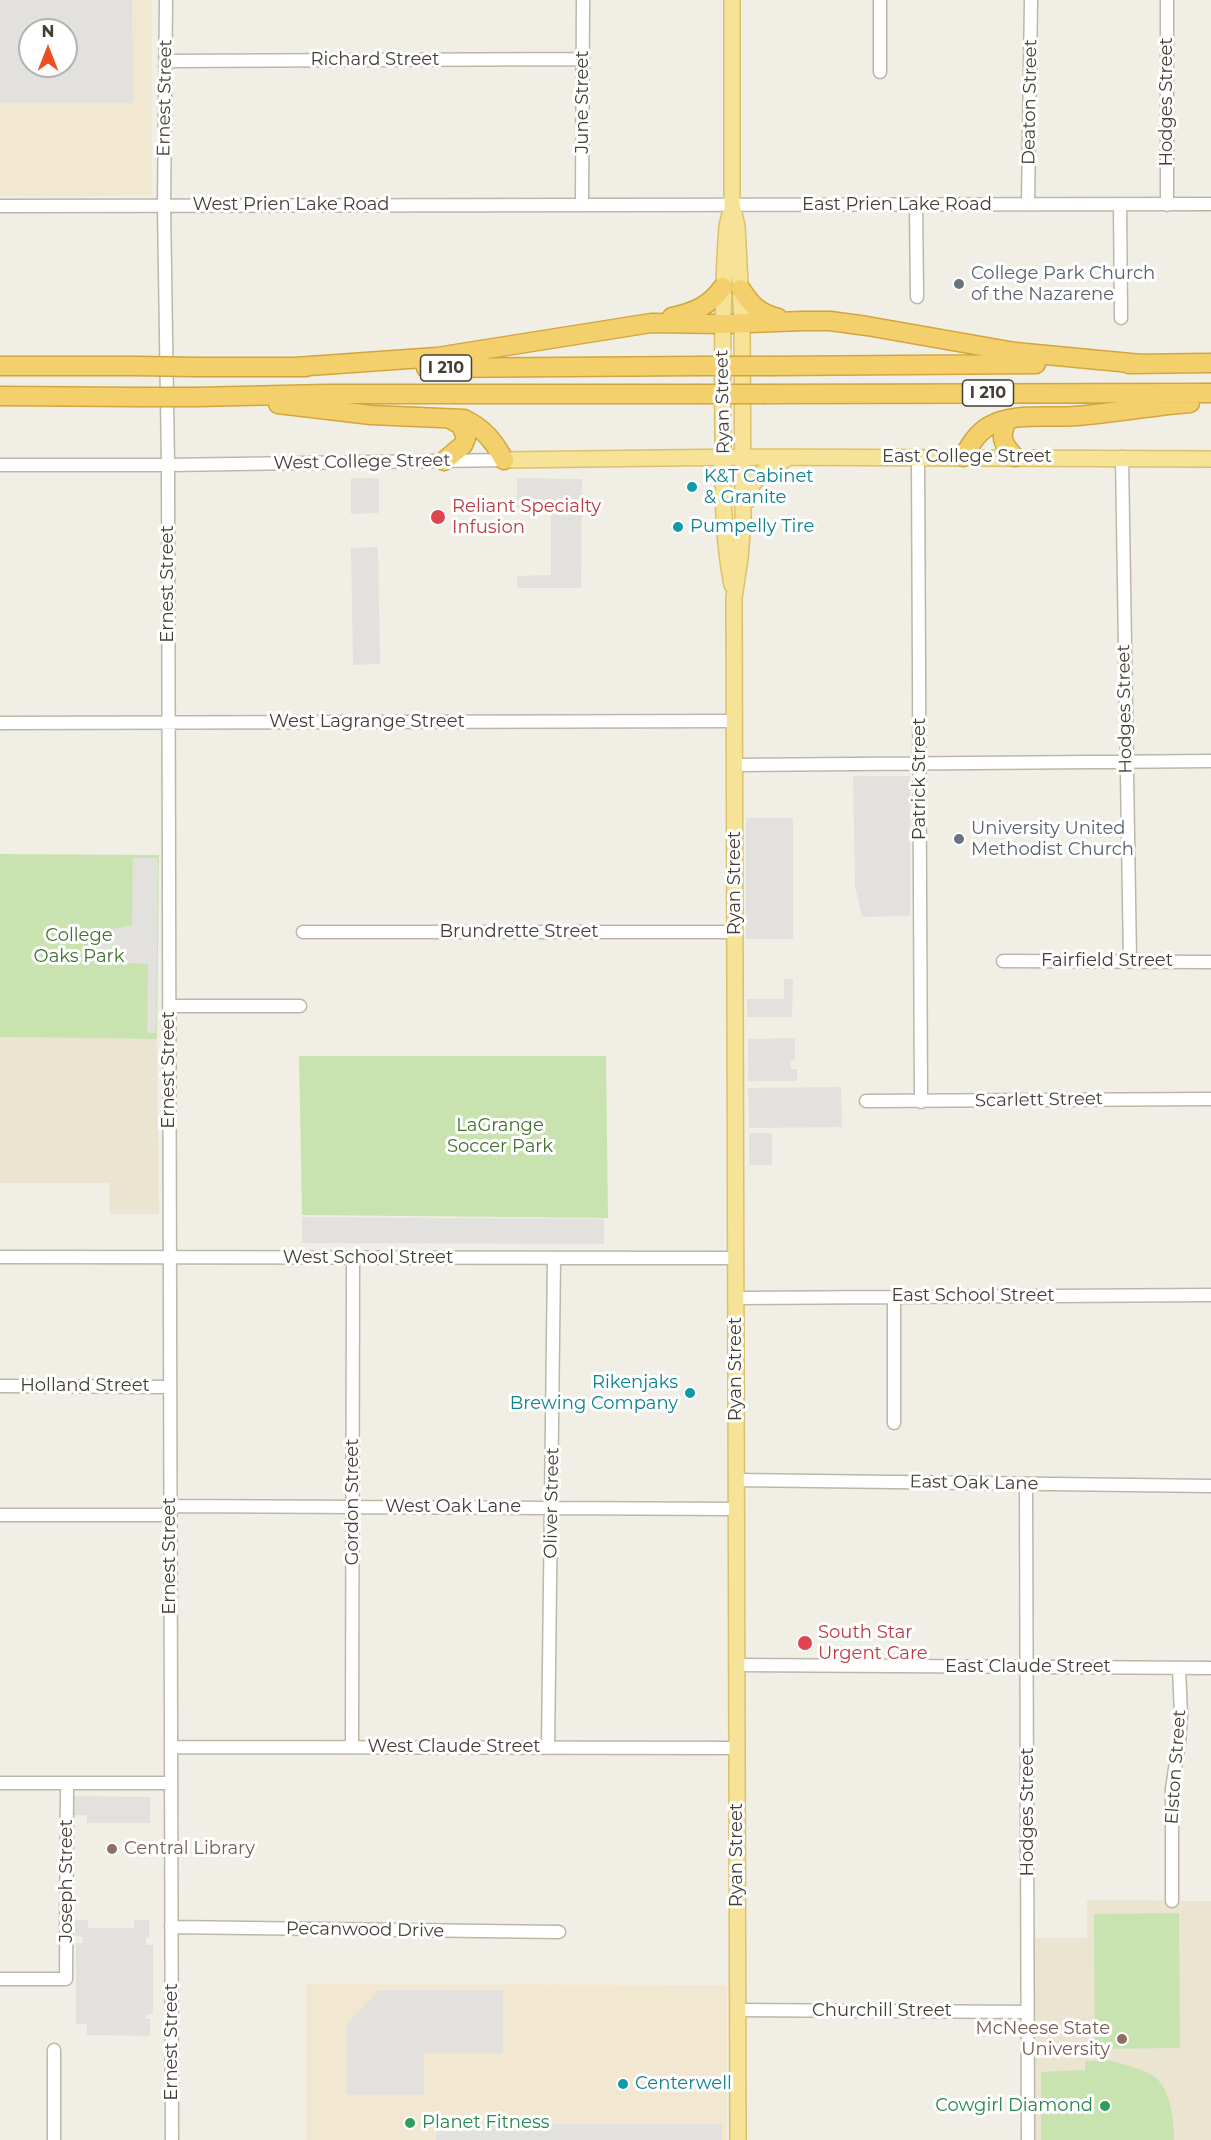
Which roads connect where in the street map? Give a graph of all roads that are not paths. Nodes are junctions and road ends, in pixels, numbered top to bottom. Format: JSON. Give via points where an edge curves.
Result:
{"nodes":[{"id":1,"x":166,"y":0,"type":"edge"},
{"id":2,"x":583,"y":0,"type":"edge"},
{"id":3,"x":732,"y":0,"type":"edge"},
{"id":4,"x":880,"y":0,"type":"edge"},
{"id":5,"x":1031,"y":0,"type":"edge"},
{"id":6,"x":1167,"y":0,"type":"edge"},
{"id":7,"x":583,"y":59,"type":"junction"},
{"id":8,"x":166,"y":61,"type":"junction"},
{"id":9,"x":880,"y":72,"type":"dead end"},
{"id":10,"x":582,"y":204,"type":"junction"},
{"id":11,"x":916,"y":204,"type":"junction"},
{"id":12,"x":1028,"y":204,"type":"junction"},
{"id":13,"x":1120,"y":204,"type":"junction"},
{"id":14,"x":1211,"y":204,"type":"edge"},
{"id":15,"x":732,"y":205,"type":"junction"},
{"id":16,"x":1167,"y":205,"type":"junction"},
{"id":17,"x":0,"y":206,"type":"edge"},
{"id":18,"x":164,"y":206,"type":"junction"},
{"id":19,"x":732,"y":288,"type":"junction"},
{"id":20,"x":917,"y":297,"type":"dead end"},
{"id":21,"x":1121,"y":318,"type":"dead end"},
{"id":22,"x":803,"y":321,"type":"junction"},
{"id":23,"x":742,"y":322,"type":"junction"},
{"id":24,"x":640,"y":324,"type":"junction"},
{"id":25,"x":722,"y":324,"type":"junction"},
{"id":26,"x":1211,"y":363,"type":"edge"},
{"id":27,"x":1141,"y":364,"type":"junction"},
{"id":28,"x":0,"y":366,"type":"edge"},
{"id":29,"x":295,"y":368,"type":"junction"},
{"id":30,"x":1211,"y":393,"type":"edge"},
{"id":31,"x":0,"y":396,"type":"edge"},
{"id":32,"x":217,"y":397,"type":"junction"},
{"id":33,"x":1211,"y":402,"type":"edge"},
{"id":34,"x":448,"y":418,"type":"junction"},
{"id":35,"x":1008,"y":419,"type":"junction"},
{"id":36,"x":723,"y":457,"type":"junction"},
{"id":37,"x":743,"y":457,"type":"junction"},
{"id":38,"x":792,"y":457,"type":"junction"},
{"id":39,"x":918,"y":457,"type":"junction"},
{"id":40,"x":963,"y":457,"type":"junction"},
{"id":41,"x":1015,"y":457,"type":"junction"},
{"id":42,"x":1122,"y":457,"type":"junction"},
{"id":43,"x":1211,"y":459,"type":"edge"},
{"id":44,"x":504,"y":460,"type":"junction"},
{"id":45,"x":444,"y":461,"type":"junction"},
{"id":46,"x":0,"y":465,"type":"edge"},
{"id":47,"x":168,"y":465,"type":"junction"},
{"id":48,"x":743,"y":521,"type":"junction"},
{"id":49,"x":734,"y":598,"type":"junction"},
{"id":50,"x":735,"y":721,"type":"junction"},
{"id":51,"x":0,"y":723,"type":"edge"},
{"id":52,"x":168,"y":723,"type":"junction"},
{"id":53,"x":1211,"y":761,"type":"edge"},
{"id":54,"x":1126,"y":762,"type":"junction"},
{"id":55,"x":920,"y":764,"type":"junction"},
{"id":56,"x":735,"y":765,"type":"junction"},
{"id":57,"x":303,"y":932,"type":"dead end"},
{"id":58,"x":735,"y":932,"type":"junction"},
{"id":59,"x":1003,"y":961,"type":"dead end"},
{"id":60,"x":1130,"y":962,"type":"junction"},
{"id":61,"x":1211,"y":962,"type":"edge"},
{"id":62,"x":169,"y":1006,"type":"junction"},
{"id":63,"x":300,"y":1006,"type":"dead end"},
{"id":64,"x":1211,"y":1099,"type":"edge"},
{"id":65,"x":866,"y":1101,"type":"dead end"},
{"id":66,"x":921,"y":1102,"type":"junction"},
{"id":67,"x":0,"y":1257,"type":"edge"},
{"id":68,"x":170,"y":1257,"type":"junction"},
{"id":69,"x":353,"y":1258,"type":"junction"},
{"id":70,"x":554,"y":1258,"type":"junction"},
{"id":71,"x":736,"y":1258,"type":"junction"},
{"id":72,"x":1211,"y":1295,"type":"edge"},
{"id":73,"x":894,"y":1296,"type":"junction"},
{"id":74,"x":736,"y":1298,"type":"junction"},
{"id":75,"x":0,"y":1386,"type":"edge"},
{"id":76,"x":170,"y":1387,"type":"junction"},
{"id":77,"x":894,"y":1423,"type":"dead end"},
{"id":78,"x":736,"y":1480,"type":"junction"},
{"id":79,"x":1026,"y":1484,"type":"junction"},
{"id":80,"x":1211,"y":1486,"type":"edge"},
{"id":81,"x":353,"y":1506,"type":"junction"},
{"id":82,"x":552,"y":1507,"type":"junction"},
{"id":83,"x":736,"y":1509,"type":"junction"},
{"id":84,"x":169,"y":1511,"type":"junction"},
{"id":85,"x":0,"y":1515,"type":"edge"},
{"id":86,"x":737,"y":1665,"type":"junction"},
{"id":87,"x":1028,"y":1667,"type":"junction"},
{"id":88,"x":1179,"y":1668,"type":"junction"},
{"id":89,"x":1211,"y":1668,"type":"edge"},
{"id":90,"x":172,"y":1747,"type":"junction"},
{"id":91,"x":351,"y":1747,"type":"junction"},
{"id":92,"x":548,"y":1748,"type":"junction"},
{"id":93,"x":737,"y":1748,"type":"junction"},
{"id":94,"x":0,"y":1783,"type":"edge"},
{"id":95,"x":67,"y":1783,"type":"junction"},
{"id":96,"x":171,"y":1783,"type":"junction"},
{"id":97,"x":1172,"y":1901,"type":"dead end"},
{"id":98,"x":171,"y":1927,"type":"junction"},
{"id":99,"x":559,"y":1932,"type":"dead end"},
{"id":100,"x":0,"y":1979,"type":"edge"},
{"id":101,"x":737,"y":2010,"type":"junction"},
{"id":102,"x":1027,"y":2012,"type":"junction"},
{"id":103,"x":54,"y":2050,"type":"dead end"},
{"id":104,"x":54,"y":2140,"type":"edge"},
{"id":105,"x":172,"y":2140,"type":"edge"},
{"id":106,"x":738,"y":2140,"type":"edge"},
{"id":107,"x":1028,"y":2140,"type":"edge"}],
"edges":[{"from":1,"to":8,"type":"street","name":"Ernest Street"},
{"from":2,"to":7,"type":"street","name":"June Street"},
{"from":3,"to":15,"type":"main road","name":"Ryan Street"},
{"from":4,"to":9,"type":"street"},
{"from":5,"to":12,"type":"street","name":"Deaton Street"},
{"from":6,"to":16,"type":"street","name":"Hodges Street"},
{"from":7,"to":8,"type":"street","name":"Richard Street"},
{"from":7,"to":10,"type":"street","name":"June Street"},
{"from":8,"to":18,"type":"street","name":"Ernest Street"},
{"from":10,"to":15,"type":"street","name":"East Prien Lake Road"},
{"from":10,"to":18,"type":"street","name":"West Prien Lake Road"},
{"from":11,"to":12,"type":"street","name":"East Prien Lake Road"},
{"from":11,"to":15,"type":"street","name":"East Prien Lake Road"},
{"from":11,"to":20,"type":"street"},
{"from":12,"to":13,"type":"street","name":"East Prien Lake Road"},
{"from":13,"to":16,"type":"street","name":"East Prien Lake Road"},
{"from":13,"to":21,"type":"street"},
{"from":14,"to":16,"type":"street","name":"East Prien Lake Road"},
{"from":15,"to":19,"type":"main road","name":"Ryan Street","via":[[737,226]]},
{"from":17,"to":18,"type":"street","name":"West Prien Lake Road"},
{"from":18,"to":47,"type":"street","name":"Ernest Street"},
{"from":19,"to":22,"type":"highway","via":[[762,313]]},
{"from":19,"to":23,"type":"main road","name":"Ryan Street"},
{"from":19,"to":24,"type":"highway","via":[[700,308]]},
{"from":19,"to":25,"type":"main road","name":"Ryan Street"},
{"from":22,"to":23,"type":"highway"},
{"from":22,"to":27,"type":"highway","via":[[867,326],[1016,352]]},
{"from":23,"to":25,"type":"highway"},
{"from":23,"to":37,"type":"main road","name":"Ryan Street"},
{"from":24,"to":25,"type":"highway"},
{"from":24,"to":29,"type":"highway","via":[[437,357]]},
{"from":25,"to":36,"type":"main road","name":"Ryan Street"},
{"from":26,"to":27,"type":"highway","number":"I 210"},
{"from":27,"to":29,"type":"highway","number":"I 210","bridge":true},
{"from":28,"to":29,"type":"highway","number":"I 210","bridge":true},
{"from":30,"to":32,"type":"highway","number":"I 210","bridge":true},
{"from":31,"to":32,"type":"highway","number":"I 210","bridge":true},
{"from":32,"to":34,"type":"highway","via":[[371,415]]},
{"from":33,"to":35,"type":"highway"},
{"from":34,"to":44,"type":"highway","via":[[464,419],[475,425],[488,435]]},
{"from":34,"to":45,"type":"highway","via":[[461,425],[466,438]]},
{"from":35,"to":40,"type":"highway","via":[[983,430]]},
{"from":35,"to":41,"type":"highway","via":[[1003,439]]},
{"from":36,"to":37,"type":"main road","name":"East College Street"},
{"from":36,"to":44,"type":"main road","name":"West College Street"},
{"from":36,"to":49,"type":"main road","name":"Ryan Street","via":[[724,517]]},
{"from":37,"to":38,"type":"main road","name":"East College Street"},
{"from":37,"to":48,"type":"main road","name":"Ryan Street"},
{"from":38,"to":39,"type":"main road","name":"East College Street"},
{"from":38,"to":48,"type":"main road","via":[[769,467],[755,479]]},
{"from":39,"to":40,"type":"main road","name":"East College Street"},
{"from":39,"to":55,"type":"street","name":"Patrick Street"},
{"from":40,"to":41,"type":"main road","name":"East College Street"},
{"from":41,"to":42,"type":"main road","name":"East College Street"},
{"from":42,"to":43,"type":"main road","name":"East College Street"},
{"from":42,"to":54,"type":"street","name":"Hodges Street"},
{"from":44,"to":45,"type":"street","name":"West College Street"},
{"from":45,"to":47,"type":"street","name":"West College Street"},
{"from":46,"to":47,"type":"street","name":"West College Street"},
{"from":47,"to":52,"type":"street","name":"Ernest Street"},
{"from":48,"to":49,"type":"main road","name":"Ryan Street"},
{"from":49,"to":50,"type":"main road","name":"Ryan Street"},
{"from":50,"to":52,"type":"street","name":"West Lagrange Street"},
{"from":50,"to":56,"type":"main road","name":"Ryan Street"},
{"from":51,"to":52,"type":"street","name":"West Lagrange Street"},
{"from":52,"to":62,"type":"street","name":"Ernest Street"},
{"from":53,"to":54,"type":"street"},
{"from":54,"to":55,"type":"street"},
{"from":54,"to":60,"type":"street","name":"Hodges Street"},
{"from":55,"to":56,"type":"street"},
{"from":55,"to":66,"type":"street","name":"Patrick Street"},
{"from":56,"to":58,"type":"main road","name":"Ryan Street"},
{"from":57,"to":58,"type":"street","name":"Brundrette Street"},
{"from":58,"to":71,"type":"main road","name":"Ryan Street"},
{"from":59,"to":60,"type":"street","name":"Fairfield Street"},
{"from":60,"to":61,"type":"street","name":"Fairfield Street"},
{"from":62,"to":63,"type":"street"},
{"from":62,"to":68,"type":"street","name":"Ernest Street"},
{"from":64,"to":66,"type":"street","name":"Scarlett Street"},
{"from":65,"to":66,"type":"street","name":"Scarlett Street"},
{"from":67,"to":68,"type":"street","name":"West School Street"},
{"from":68,"to":69,"type":"street","name":"West School Street"},
{"from":68,"to":76,"type":"street","name":"Ernest Street"},
{"from":69,"to":70,"type":"street","name":"West School Street"},
{"from":69,"to":81,"type":"street","name":"Gordon Street"},
{"from":70,"to":71,"type":"street","name":"West School Street"},
{"from":70,"to":82,"type":"street","name":"Oliver Street"},
{"from":71,"to":74,"type":"main road","name":"Ryan Street"},
{"from":72,"to":73,"type":"street","name":"East School Street"},
{"from":73,"to":74,"type":"street","name":"East School Street"},
{"from":73,"to":77,"type":"street"},
{"from":74,"to":78,"type":"main road","name":"Ryan Street"},
{"from":75,"to":76,"type":"street","name":"Holland Street"},
{"from":76,"to":84,"type":"street","name":"Ernest Street"},
{"from":78,"to":79,"type":"street","name":"East Oak Lane"},
{"from":78,"to":83,"type":"main road","name":"Ryan Street"},
{"from":79,"to":80,"type":"street","name":"East Oak Lane"},
{"from":79,"to":87,"type":"street","name":"Hodges Street"},
{"from":81,"to":82,"type":"street","name":"West Oak Lane"},
{"from":81,"to":84,"type":"street","name":"West Oak Lane"},
{"from":81,"to":91,"type":"street","name":"Gordon Street"},
{"from":82,"to":83,"type":"street","name":"West Oak Lane"},
{"from":82,"to":92,"type":"street","name":"Oliver Street"},
{"from":83,"to":86,"type":"main road","name":"Ryan Street"},
{"from":84,"to":85,"type":"street","name":"West Oak Lane"},
{"from":84,"to":90,"type":"street","name":"Ernest Street"},
{"from":86,"to":87,"type":"street","name":"East Claude Street"},
{"from":86,"to":93,"type":"main road","name":"Ryan Street"},
{"from":87,"to":88,"type":"street","name":"East Claude Street"},
{"from":87,"to":102,"type":"street","name":"Hodges Street"},
{"from":88,"to":89,"type":"street","name":"East Claude Street"},
{"from":88,"to":97,"type":"street","name":"Elston Street","via":[[1180,1724],[1172,1789]]},
{"from":90,"to":91,"type":"street","name":"West Claude Street"},
{"from":90,"to":96,"type":"street","name":"Ernest Street"},
{"from":91,"to":92,"type":"street","name":"West Claude Street"},
{"from":92,"to":93,"type":"street","name":"West Claude Street"},
{"from":93,"to":101,"type":"main road","name":"Ryan Street"},
{"from":94,"to":95,"type":"street"},
{"from":95,"to":96,"type":"street"},
{"from":95,"to":100,"type":"street","name":"Joseph Street","via":[[66,1979]]},
{"from":96,"to":98,"type":"street","name":"Ernest Street"},
{"from":98,"to":99,"type":"street","name":"Pecanwood Drive"},
{"from":98,"to":105,"type":"street","name":"Ernest Street"},
{"from":101,"to":102,"type":"street","name":"Churchill Street"},
{"from":101,"to":106,"type":"main road","name":"Ryan Street"},
{"from":102,"to":107,"type":"street","name":"Hodges Street"},
{"from":103,"to":104,"type":"street"}]}
